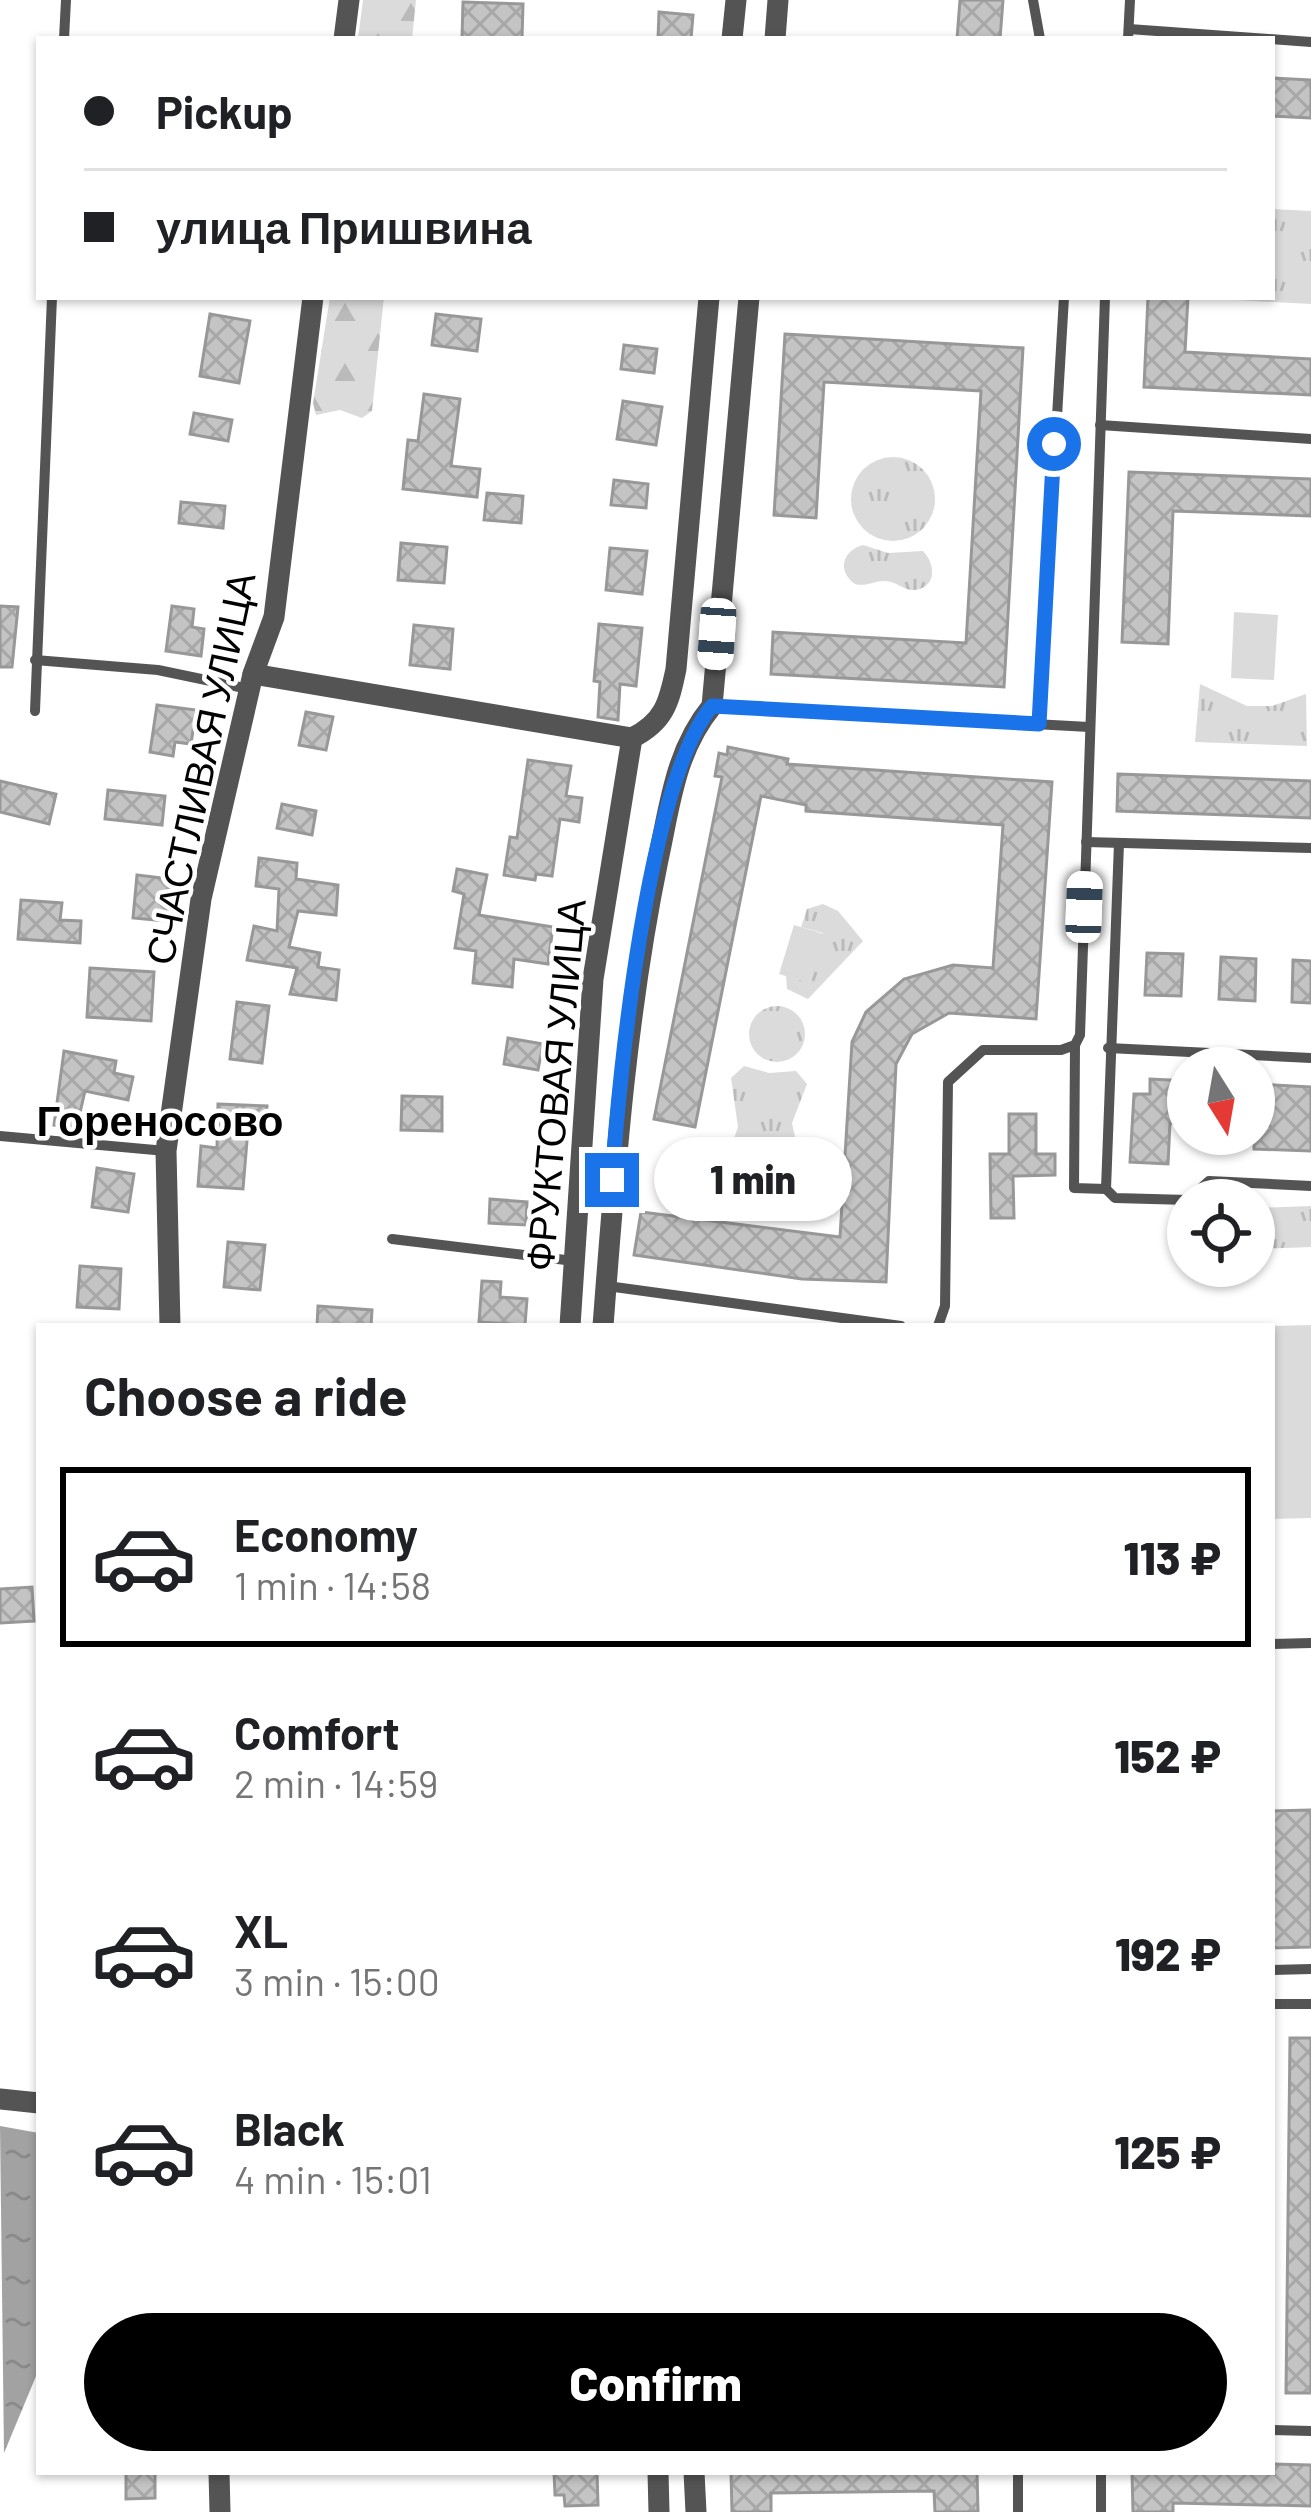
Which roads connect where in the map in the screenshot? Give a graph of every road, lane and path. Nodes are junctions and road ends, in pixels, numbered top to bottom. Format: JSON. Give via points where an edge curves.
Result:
{"nodes":[{"id":1,"x":66,"y":0,"type":"edge"},
{"id":2,"x":349,"y":0,"type":"edge"},
{"id":3,"x":736,"y":0,"type":"edge"},
{"id":4,"x":778,"y":0,"type":"edge"},
{"id":5,"x":1033,"y":0,"type":"edge"},
{"id":6,"x":1130,"y":0,"type":"edge"},
{"id":7,"x":1128,"y":34,"type":"edge"},
{"id":8,"x":64,"y":36,"type":"edge"},
{"id":9,"x":344,"y":36,"type":"edge"},
{"id":10,"x":732,"y":36,"type":"edge"},
{"id":11,"x":775,"y":36,"type":"edge"},
{"id":12,"x":1039,"y":36,"type":"edge"},
{"id":13,"x":1174,"y":36,"type":"edge"},
{"id":14,"x":1275,"y":40,"type":"edge"},
{"id":15,"x":1311,"y":42,"type":"edge"},
{"id":16,"x":52,"y":300,"type":"edge"},
{"id":17,"x":313,"y":300,"type":"edge"},
{"id":18,"x":709,"y":300,"type":"edge"},
{"id":19,"x":749,"y":300,"type":"edge"},
{"id":20,"x":1064,"y":300,"type":"edge"},
{"id":21,"x":1105,"y":300,"type":"edge"},
{"id":22,"x":1100,"y":425,"type":"junction"},
{"id":23,"x":1311,"y":439,"type":"edge"},
{"id":24,"x":35,"y":660,"type":"junction"},
{"id":25,"x":251,"y":681,"type":"junction"},
{"id":26,"x":712,"y":706,"type":"junction"},
{"id":27,"x":34,"y":710,"type":"dead end"},
{"id":28,"x":1039,"y":724,"type":"junction"},
{"id":29,"x":1089,"y":727,"type":"junction"},
{"id":30,"x":632,"y":737,"type":"junction"},
{"id":31,"x":1086,"y":842,"type":"junction"},
{"id":32,"x":1119,"y":843,"type":"junction"},
{"id":33,"x":1311,"y":848,"type":"edge"},
{"id":34,"x":1075,"y":1045,"type":"junction"},
{"id":35,"x":1108,"y":1048,"type":"junction"},
{"id":36,"x":1311,"y":1058,"type":"edge"},
{"id":37,"x":0,"y":1136,"type":"edge"},
{"id":38,"x":166,"y":1151,"type":"junction"},
{"id":39,"x":1275,"y":1184,"type":"edge"},
{"id":40,"x":1311,"y":1186,"type":"edge"},
{"id":41,"x":1106,"y":1189,"type":"junction"},
{"id":42,"x":1167,"y":1199,"type":"edge"},
{"id":43,"x":392,"y":1239,"type":"dead end"},
{"id":44,"x":574,"y":1261,"type":"junction"},
{"id":45,"x":606,"y":1286,"type":"junction"},
{"id":46,"x":170,"y":1323,"type":"edge"},
{"id":47,"x":570,"y":1323,"type":"edge"},
{"id":48,"x":602,"y":1323,"type":"edge"},
{"id":49,"x":879,"y":1323,"type":"edge"},
{"id":50,"x":939,"y":1323,"type":"edge"},
{"id":51,"x":1311,"y":1642,"type":"edge"},
{"id":52,"x":1275,"y":1644,"type":"edge"},
{"id":53,"x":1311,"y":1969,"type":"edge"},
{"id":54,"x":1275,"y":1970,"type":"edge"},
{"id":55,"x":1275,"y":2004,"type":"edge"},
{"id":56,"x":1311,"y":2004,"type":"edge"},
{"id":57,"x":0,"y":2099,"type":"edge"},
{"id":58,"x":36,"y":2103,"type":"edge"},
{"id":59,"x":1275,"y":2430,"type":"edge"},
{"id":60,"x":1311,"y":2431,"type":"edge"},
{"id":61,"x":219,"y":2475,"type":"edge"},
{"id":62,"x":658,"y":2475,"type":"edge"},
{"id":63,"x":694,"y":2475,"type":"edge"},
{"id":64,"x":1018,"y":2475,"type":"edge"},
{"id":65,"x":1101,"y":2475,"type":"edge"},
{"id":66,"x":220,"y":2512,"type":"edge"},
{"id":67,"x":659,"y":2512,"type":"edge"},
{"id":68,"x":696,"y":2512,"type":"edge"},
{"id":69,"x":1018,"y":2512,"type":"edge"},
{"id":70,"x":1101,"y":2512,"type":"edge"}],
"edges":[{"from":1,"to":8,"type":"lane"},
{"from":2,"to":9,"type":"street"},
{"from":3,"to":10,"type":"street"},
{"from":4,"to":11,"type":"street"},
{"from":5,"to":12,"type":"lane"},
{"from":6,"to":7,"type":"lane"},
{"from":7,"to":13,"type":"lane"},
{"from":14,"to":15,"type":"lane"},
{"from":16,"to":24,"type":"lane"},
{"from":17,"to":25,"type":"street","name":"СЧАСТЛИВАЯ УЛИЦА","via":[[274,617]]},
{"from":18,"to":30,"type":"street","via":[[676,669],[666,710]]},
{"from":19,"to":26,"type":"street"},
{"from":20,"to":28,"type":"lane"},
{"from":21,"to":22,"type":"lane"},
{"from":22,"to":23,"type":"lane"},
{"from":22,"to":29,"type":"lane"},
{"from":24,"to":25,"type":"lane"},
{"from":24,"to":27,"type":"lane"},
{"from":25,"to":30,"type":"street"},
{"from":25,"to":38,"type":"street","name":"СЧАСТЛИВАЯ УЛИЦА","via":[[201,899]]},
{"from":26,"to":28,"type":"lane"},
{"from":26,"to":45,"type":"street","via":[[683,748],[636,965]]},
{"from":28,"to":29,"type":"lane"},
{"from":29,"to":31,"type":"lane"},
{"from":30,"to":44,"type":"street","name":"ФРУКТОВАЯ УЛИЦА","via":[[592,979]]},
{"from":31,"to":32,"type":"lane"},
{"from":31,"to":34,"type":"lane"},
{"from":32,"to":33,"type":"lane"},
{"from":32,"to":35,"type":"lane"},
{"from":34,"to":41,"type":"lane","via":[[1074,1188]]},
{"from":34,"to":50,"type":"lane","via":[[982,1050],[948,1082]]},
{"from":35,"to":36,"type":"lane"},
{"from":35,"to":41,"type":"lane"},
{"from":37,"to":38,"type":"lane"},
{"from":38,"to":46,"type":"street","name":"СЧАСТЛИВАЯ УЛИЦА"},
{"from":39,"to":40,"type":"lane"},
{"from":41,"to":42,"type":"lane","via":[[1115,1198]]},
{"from":43,"to":44,"type":"lane"},
{"from":44,"to":47,"type":"street","name":"ФРУКТОВАЯ УЛИЦА"},
{"from":45,"to":48,"type":"street"},
{"from":45,"to":49,"type":"lane"},
{"from":51,"to":52,"type":"lane"},
{"from":53,"to":54,"type":"lane"},
{"from":55,"to":56,"type":"lane"},
{"from":57,"to":58,"type":"street"},
{"from":59,"to":60,"type":"lane"},
{"from":61,"to":66,"type":"street"},
{"from":62,"to":67,"type":"street"},
{"from":63,"to":68,"type":"street"},
{"from":64,"to":69,"type":"lane"},
{"from":65,"to":70,"type":"lane"}]}
